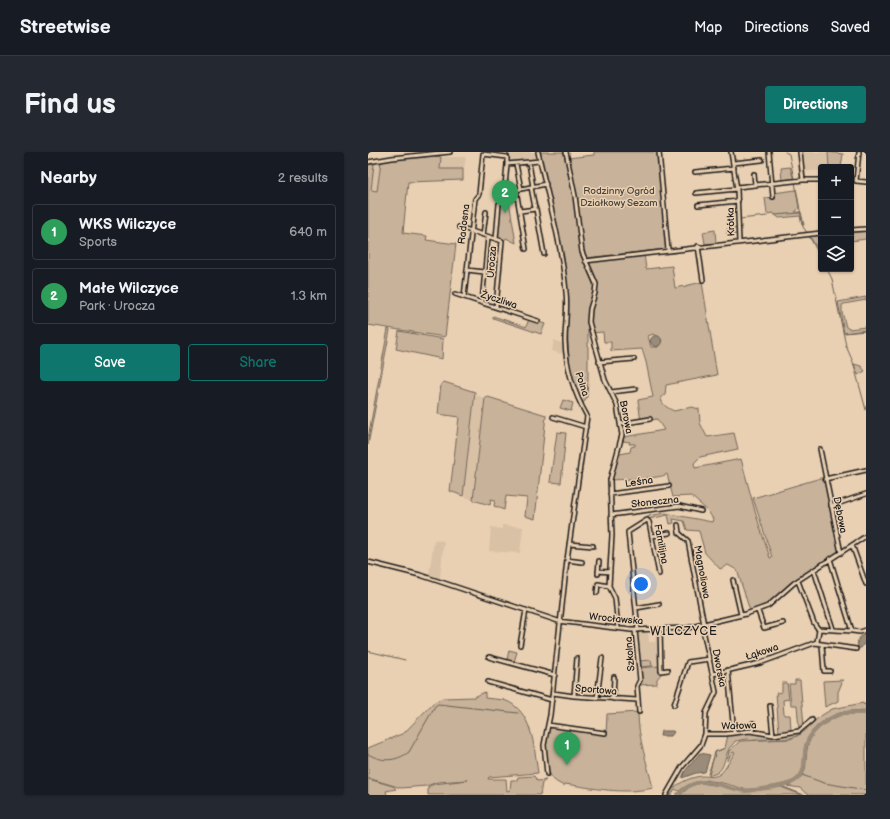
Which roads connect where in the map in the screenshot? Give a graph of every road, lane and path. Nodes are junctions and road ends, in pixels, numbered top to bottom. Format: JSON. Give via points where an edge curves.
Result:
{"nodes":[{"id":1,"x":401,"y":152,"type":"edge"},
{"id":2,"x":450,"y":152,"type":"edge"},
{"id":3,"x":538,"y":152,"type":"edge"},
{"id":4,"x":566,"y":152,"type":"edge"},
{"id":5,"x":659,"y":152,"type":"edge"},
{"id":6,"x":731,"y":152,"type":"edge"},
{"id":7,"x":768,"y":152,"type":"edge"},
{"id":8,"x":800,"y":152,"type":"edge"},
{"id":9,"x":859,"y":152,"type":"edge"},
{"id":10,"x":402,"y":157,"type":"junction"},
{"id":11,"x":762,"y":160,"type":"dead end"},
{"id":12,"x":540,"y":161,"type":"junction"},
{"id":13,"x":368,"y":162,"type":"edge"},
{"id":14,"x":528,"y":163,"type":"junction"},
{"id":15,"x":733,"y":163,"type":"junction"},
{"id":16,"x":507,"y":164,"type":"junction"},
{"id":17,"x":516,"y":164,"type":"junction"},
{"id":18,"x":734,"y":168,"type":"junction"},
{"id":19,"x":695,"y":172,"type":"dead end"},
{"id":20,"x":754,"y":174,"type":"dead end"},
{"id":21,"x":803,"y":180,"type":"junction"},
{"id":22,"x":818,"y":180,"type":"edge"},
{"id":23,"x":856,"y":181,"type":"joint"},
{"id":24,"x":866,"y":182,"type":"edge"},
{"id":25,"x":546,"y":184,"type":"junction"},
{"id":26,"x":772,"y":184,"type":"junction"},
{"id":27,"x":756,"y":185,"type":"junction"},
{"id":28,"x":532,"y":187,"type":"junction"},
{"id":29,"x":737,"y":188,"type":"junction"},
{"id":30,"x":521,"y":189,"type":"junction"},
{"id":31,"x":696,"y":193,"type":"dead end"},
{"id":32,"x":773,"y":197,"type":"dead end"},
{"id":33,"x":738,"y":201,"type":"junction"},
{"id":34,"x":698,"y":205,"type":"dead end"},
{"id":35,"x":535,"y":208,"type":"junction"},
{"id":36,"x":520,"y":211,"type":"junction"},
{"id":37,"x":486,"y":212,"type":"dead end"},
{"id":38,"x":459,"y":228,"type":"dead end"},
{"id":39,"x":866,"y":229,"type":"edge"},
{"id":40,"x":854,"y":230,"type":"edge"},
{"id":41,"x":472,"y":231,"type":"junction"},
{"id":42,"x":818,"y":233,"type":"edge"},
{"id":43,"x":483,"y":235,"type":"junction"},
{"id":44,"x":488,"y":237,"type":"junction"},
{"id":45,"x":496,"y":239,"type":"junction"},
{"id":46,"x":739,"y":242,"type":"junction"},
{"id":47,"x":698,"y":246,"type":"junction"},
{"id":48,"x":526,"y":249,"type":"dead end"},
{"id":49,"x":668,"y":250,"type":"junction"},
{"id":50,"x":544,"y":254,"type":"dead end"},
{"id":51,"x":585,"y":261,"type":"junction"},
{"id":52,"x":467,"y":270,"type":"junction"},
{"id":53,"x":484,"y":272,"type":"junction"},
{"id":54,"x":703,"y":280,"type":"dead end"},
{"id":55,"x":455,"y":294,"type":"dead end"},
{"id":56,"x":464,"y":297,"type":"junction"},
{"id":57,"x":482,"y":303,"type":"junction"},
{"id":58,"x":496,"y":307,"type":"junction"},
{"id":59,"x":538,"y":321,"type":"dead end"},
{"id":60,"x":634,"y":359,"type":"dead end"},
{"id":61,"x":599,"y":362,"type":"junction"},
{"id":62,"x":636,"y":389,"type":"dead end"},
{"id":63,"x":612,"y":392,"type":"junction"},
{"id":64,"x":553,"y":417,"type":"dead end"},
{"id":65,"x":650,"y":419,"type":"dead end"},
{"id":66,"x":620,"y":424,"type":"junction"},
{"id":67,"x":586,"y":427,"type":"junction"},
{"id":68,"x":820,"y":449,"type":"dead end"},
{"id":69,"x":866,"y":470,"type":"edge"},
{"id":70,"x":825,"y":479,"type":"junction"},
{"id":71,"x":669,"y":486,"type":"dead end"},
{"id":72,"x":610,"y":494,"type":"junction"},
{"id":73,"x":866,"y":494,"type":"edge"},
{"id":74,"x":831,"y":506,"type":"junction"},
{"id":75,"x":701,"y":511,"type":"dead end"},
{"id":76,"x":611,"y":515,"type":"junction"},
{"id":77,"x":678,"y":525,"type":"dead end"},
{"id":78,"x":669,"y":534,"type":"dead end"},
{"id":79,"x":652,"y":536,"type":"junction"},
{"id":80,"x":866,"y":536,"type":"edge"},
{"id":81,"x":569,"y":544,"type":"junction"},
{"id":82,"x":852,"y":545,"type":"junction"},
{"id":83,"x":593,"y":546,"type":"dead end"},
{"id":84,"x":841,"y":553,"type":"junction"},
{"id":85,"x":567,"y":560,"type":"junction"},
{"id":86,"x":830,"y":560,"type":"junction"},
{"id":87,"x":368,"y":562,"type":"edge"},
{"id":88,"x":582,"y":562,"type":"dead end"},
{"id":89,"x":599,"y":562,"type":"dead end"},
{"id":90,"x":814,"y":570,"type":"junction"},
{"id":91,"x":610,"y":572,"type":"junction"},
{"id":92,"x":659,"y":574,"type":"dead end"},
{"id":93,"x":733,"y":580,"type":"dead end"},
{"id":94,"x":798,"y":581,"type":"junction"},
{"id":95,"x":866,"y":584,"type":"edge"},
{"id":96,"x":610,"y":586,"type":"junction"},
{"id":97,"x":597,"y":593,"type":"dead end"},
{"id":98,"x":659,"y":604,"type":"dead end"},
{"id":99,"x":636,"y":608,"type":"junction"},
{"id":100,"x":526,"y":610,"type":"junction"},
{"id":101,"x":758,"y":611,"type":"junction"},
{"id":102,"x":741,"y":615,"type":"junction"},
{"id":103,"x":561,"y":621,"type":"junction"},
{"id":104,"x":783,"y":623,"type":"dead end"},
{"id":105,"x":703,"y":625,"type":"junction"},
{"id":106,"x":618,"y":628,"type":"junction"},
{"id":107,"x":660,"y":629,"type":"junction"},
{"id":108,"x":818,"y":629,"type":"junction"},
{"id":109,"x":833,"y":629,"type":"junction"},
{"id":110,"x":637,"y":630,"type":"junction"},
{"id":111,"x":852,"y":630,"type":"junction"},
{"id":112,"x":866,"y":630,"type":"edge"},
{"id":113,"x":815,"y":643,"type":"junction"},
{"id":114,"x":520,"y":645,"type":"dead end"},
{"id":115,"x":822,"y":645,"type":"junction"},
{"id":116,"x":855,"y":648,"type":"dead end"},
{"id":117,"x":489,"y":657,"type":"dead end"},
{"id":118,"x":577,"y":658,"type":"dead end"},
{"id":119,"x":602,"y":658,"type":"dead end"},
{"id":120,"x":710,"y":659,"type":"junction"},
{"id":121,"x":668,"y":670,"type":"dead end"},
{"id":122,"x":728,"y":670,"type":"junction"},
{"id":123,"x":830,"y":671,"type":"dead end"},
{"id":124,"x":714,"y":674,"type":"junction"},
{"id":125,"x":555,"y":675,"type":"junction"},
{"id":126,"x":614,"y":677,"type":"dead end"},
{"id":127,"x":488,"y":682,"type":"dead end"},
{"id":128,"x":553,"y":693,"type":"junction"},
{"id":129,"x":574,"y":696,"type":"junction"},
{"id":130,"x":597,"y":698,"type":"junction"},
{"id":131,"x":613,"y":699,"type":"junction"},
{"id":132,"x":552,"y":700,"type":"junction"},
{"id":133,"x":637,"y":700,"type":"junction"},
{"id":134,"x":674,"y":705,"type":"dead end"},
{"id":135,"x":770,"y":706,"type":"dead end"},
{"id":136,"x":639,"y":712,"type":"dead end"},
{"id":137,"x":812,"y":720,"type":"dead end"},
{"id":138,"x":753,"y":723,"type":"dead end"},
{"id":139,"x":548,"y":726,"type":"junction"},
{"id":140,"x":754,"y":732,"type":"junction"},
{"id":141,"x":605,"y":733,"type":"dead end"},
{"id":142,"x":734,"y":733,"type":"junction"},
{"id":143,"x":705,"y":734,"type":"junction"},
{"id":144,"x":773,"y":735,"type":"junction"},
{"id":145,"x":547,"y":774,"type":"dead end"},
{"id":146,"x":666,"y":795,"type":"edge"}],
"edges":[{"from":1,"to":10,"type":"street"},
{"from":2,"to":10,"type":"street"},
{"from":3,"to":12,"type":"street","name":"Polna"},
{"from":4,"to":51,"type":"street","name":"Borowa"},
{"from":5,"to":49,"type":"street"},
{"from":6,"to":15,"type":"street","name":"Krótka"},
{"from":7,"to":26,"type":"street"},
{"from":8,"to":21,"type":"street"},
{"from":9,"to":23,"type":"street"},
{"from":10,"to":13,"type":"street"},
{"from":11,"to":15,"type":"street"},
{"from":12,"to":14,"type":"street"},
{"from":12,"to":25,"type":"street","name":"Polna"},
{"from":14,"to":17,"type":"street"},
{"from":14,"to":28,"type":"street"},
{"from":15,"to":18,"type":"street","name":"Krótka"},
{"from":16,"to":17,"type":"street"},
{"from":16,"to":41,"type":"street","name":"Radosna","via":[[506,157],[483,155]]},
{"from":16,"to":45,"type":"street","name":"Urocza","via":[[504,197],[499,204]]},
{"from":17,"to":30,"type":"street"},
{"from":18,"to":19,"type":"street"},
{"from":18,"to":29,"type":"street","name":"Krótka"},
{"from":20,"to":27,"type":"street"},
{"from":21,"to":22,"type":"street"},
{"from":21,"to":26,"type":"street"},
{"from":23,"to":24,"type":"street"},
{"from":25,"to":28,"type":"street"},
{"from":25,"to":67,"type":"street","name":"Polna","via":[[566,292],[565,342],[568,365],[576,396],[587,416]]},
{"from":26,"to":27,"type":"street"},
{"from":26,"to":32,"type":"street"},
{"from":27,"to":29,"type":"street"},
{"from":28,"to":30,"type":"street"},
{"from":28,"to":35,"type":"street"},
{"from":29,"to":31,"type":"street"},
{"from":29,"to":33,"type":"street","name":"Krótka"},
{"from":30,"to":36,"type":"street","via":[[516,190]]},
{"from":33,"to":34,"type":"street","name":"Krótka"},
{"from":33,"to":46,"type":"street","name":"Krótka"},
{"from":35,"to":36,"type":"street"},
{"from":35,"to":50,"type":"street"},
{"from":36,"to":48,"type":"street"},
{"from":37,"to":43,"type":"street"},
{"from":38,"to":41,"type":"street"},
{"from":39,"to":40,"type":"street"},
{"from":41,"to":43,"type":"street"},
{"from":41,"to":52,"type":"street","name":"Radosna"},
{"from":42,"to":46,"type":"street"},
{"from":43,"to":44,"type":"street"},
{"from":44,"to":45,"type":"street"},
{"from":44,"to":53,"type":"street"},
{"from":45,"to":58,"type":"street","name":"Urocza","via":[[502,241]]},
{"from":46,"to":47,"type":"street"},
{"from":47,"to":49,"type":"street"},
{"from":47,"to":54,"type":"street"},
{"from":49,"to":51,"type":"street"},
{"from":51,"to":61,"type":"street","name":"Borowa","via":[[596,284],[589,317]]},
{"from":52,"to":53,"type":"street"},
{"from":52,"to":56,"type":"street","name":"Radosna"},
{"from":53,"to":57,"type":"street"},
{"from":55,"to":56,"type":"street","name":"Życzliwa"},
{"from":56,"to":57,"type":"street","name":"Życzliwa"},
{"from":57,"to":58,"type":"street","name":"Życzliwa"},
{"from":58,"to":59,"type":"street","name":"Życzliwa"},
{"from":60,"to":61,"type":"street"},
{"from":61,"to":63,"type":"street","name":"Borowa","via":[[604,380]]},
{"from":62,"to":63,"type":"street"},
{"from":63,"to":66,"type":"street","name":"Borowa"},
{"from":64,"to":67,"type":"street"},
{"from":65,"to":66,"type":"street"},
{"from":66,"to":72,"type":"street","name":"Borowa","via":[[622,440],[610,474]]},
{"from":67,"to":81,"type":"street","name":"Polna"},
{"from":68,"to":70,"type":"street","name":"Dębowa"},
{"from":69,"to":70,"type":"street"},
{"from":70,"to":74,"type":"street","name":"Dębowa"},
{"from":71,"to":72,"type":"street","name":"Leśna"},
{"from":72,"to":76,"type":"street","name":"Borowa"},
{"from":73,"to":74,"type":"street"},
{"from":74,"to":84,"type":"street","name":"Dębowa"},
{"from":75,"to":76,"type":"street","name":"Słoneczna","via":[[679,506]]},
{"from":76,"to":91,"type":"street","name":"Borowa"},
{"from":77,"to":105,"type":"street","name":"Magnoliowa","via":[[679,533],[688,541]]},
{"from":78,"to":79,"type":"street"},
{"from":79,"to":92,"type":"street","name":"Familijna"},
{"from":79,"to":99,"type":"street","name":"Familijna","via":[[649,521],[628,531]]},
{"from":80,"to":82,"type":"street","name":"Wrocławska"},
{"from":81,"to":83,"type":"street"},
{"from":81,"to":85,"type":"street","name":"Polna"},
{"from":82,"to":84,"type":"street","name":"Wrocławska"},
{"from":82,"to":95,"type":"street"},
{"from":84,"to":86,"type":"street","name":"Wrocławska"},
{"from":85,"to":88,"type":"street"},
{"from":85,"to":103,"type":"street","name":"Polna"},
{"from":86,"to":90,"type":"street","name":"Wrocławska"},
{"from":86,"to":111,"type":"street"},
{"from":87,"to":100,"type":"street","name":"Wrocławska","via":[[419,574]]},
{"from":89,"to":91,"type":"street","via":[[598,573]]},
{"from":90,"to":94,"type":"street","name":"Wrocławska"},
{"from":90,"to":109,"type":"street"},
{"from":91,"to":96,"type":"street","name":"Borowa"},
{"from":93,"to":102,"type":"street"},
{"from":94,"to":101,"type":"street","name":"Wrocławska","via":[[771,605]]},
{"from":94,"to":108,"type":"street"},
{"from":96,"to":97,"type":"street","via":[[598,584]]},
{"from":96,"to":106,"type":"street","name":"Borowa","via":[[616,598]]},
{"from":98,"to":99,"type":"street"},
{"from":99,"to":110,"type":"street","name":"Familijna"},
{"from":100,"to":103,"type":"street","name":"Wrocławska"},
{"from":100,"to":114,"type":"street"},
{"from":101,"to":102,"type":"street","name":"Wrocławska"},
{"from":101,"to":104,"type":"street","via":[[764,628]]},
{"from":102,"to":105,"type":"street","name":"Wrocławska"},
{"from":103,"to":106,"type":"street","name":"Wrocławska"},
{"from":103,"to":125,"type":"street"},
{"from":105,"to":107,"type":"street","name":"Wrocławska"},
{"from":105,"to":120,"type":"street","name":"Dworska"},
{"from":106,"to":110,"type":"street","name":"Wrocławska"},
{"from":107,"to":110,"type":"street","name":"Wrocławska"},
{"from":107,"to":121,"type":"street","via":[[661,671]]},
{"from":108,"to":109,"type":"street"},
{"from":108,"to":113,"type":"street","via":[[819,638]]},
{"from":109,"to":111,"type":"street"},
{"from":110,"to":133,"type":"street","name":"Szkolna","via":[[640,680],[637,686]]},
{"from":111,"to":112,"type":"street"},
{"from":113,"to":115,"type":"street"},
{"from":113,"to":122,"type":"street","name":"Łąkowa","via":[[760,663]]},
{"from":115,"to":116,"type":"street"},
{"from":115,"to":123,"type":"street","via":[[824,671]]},
{"from":117,"to":125,"type":"street"},
{"from":118,"to":129,"type":"street"},
{"from":119,"to":130,"type":"street"},
{"from":120,"to":124,"type":"street","name":"Dworska"},
{"from":120,"to":134,"type":"street","via":[[688,662]]},
{"from":122,"to":124,"type":"street","name":"Łąkowa"},
{"from":122,"to":142,"type":"street"},
{"from":124,"to":143,"type":"street","name":"Dworska","via":[[716,692],[706,713]]},
{"from":125,"to":128,"type":"street"},
{"from":126,"to":131,"type":"street"},
{"from":127,"to":132,"type":"street"},
{"from":128,"to":129,"type":"street","name":"Sportowa"},
{"from":128,"to":132,"type":"street"},
{"from":129,"to":130,"type":"street","name":"Sportowa"},
{"from":130,"to":131,"type":"street","name":"Sportowa"},
{"from":131,"to":133,"type":"street","name":"Sportowa"},
{"from":132,"to":139,"type":"street"},
{"from":133,"to":136,"type":"street","name":"Szkolna"},
{"from":135,"to":144,"type":"street","name":"Wałowa"},
{"from":137,"to":144,"type":"street","name":"Wałowa","via":[[799,731]]},
{"from":138,"to":140,"type":"street"},
{"from":139,"to":141,"type":"street"},
{"from":139,"to":145,"type":"street","via":[[544,745]]},
{"from":140,"to":142,"type":"street","name":"Wałowa"},
{"from":140,"to":144,"type":"street","name":"Wałowa"},
{"from":142,"to":143,"type":"street","name":"Wałowa"},
{"from":143,"to":146,"type":"street","name":"Dworska","via":[[701,745],[685,764]]}]}
